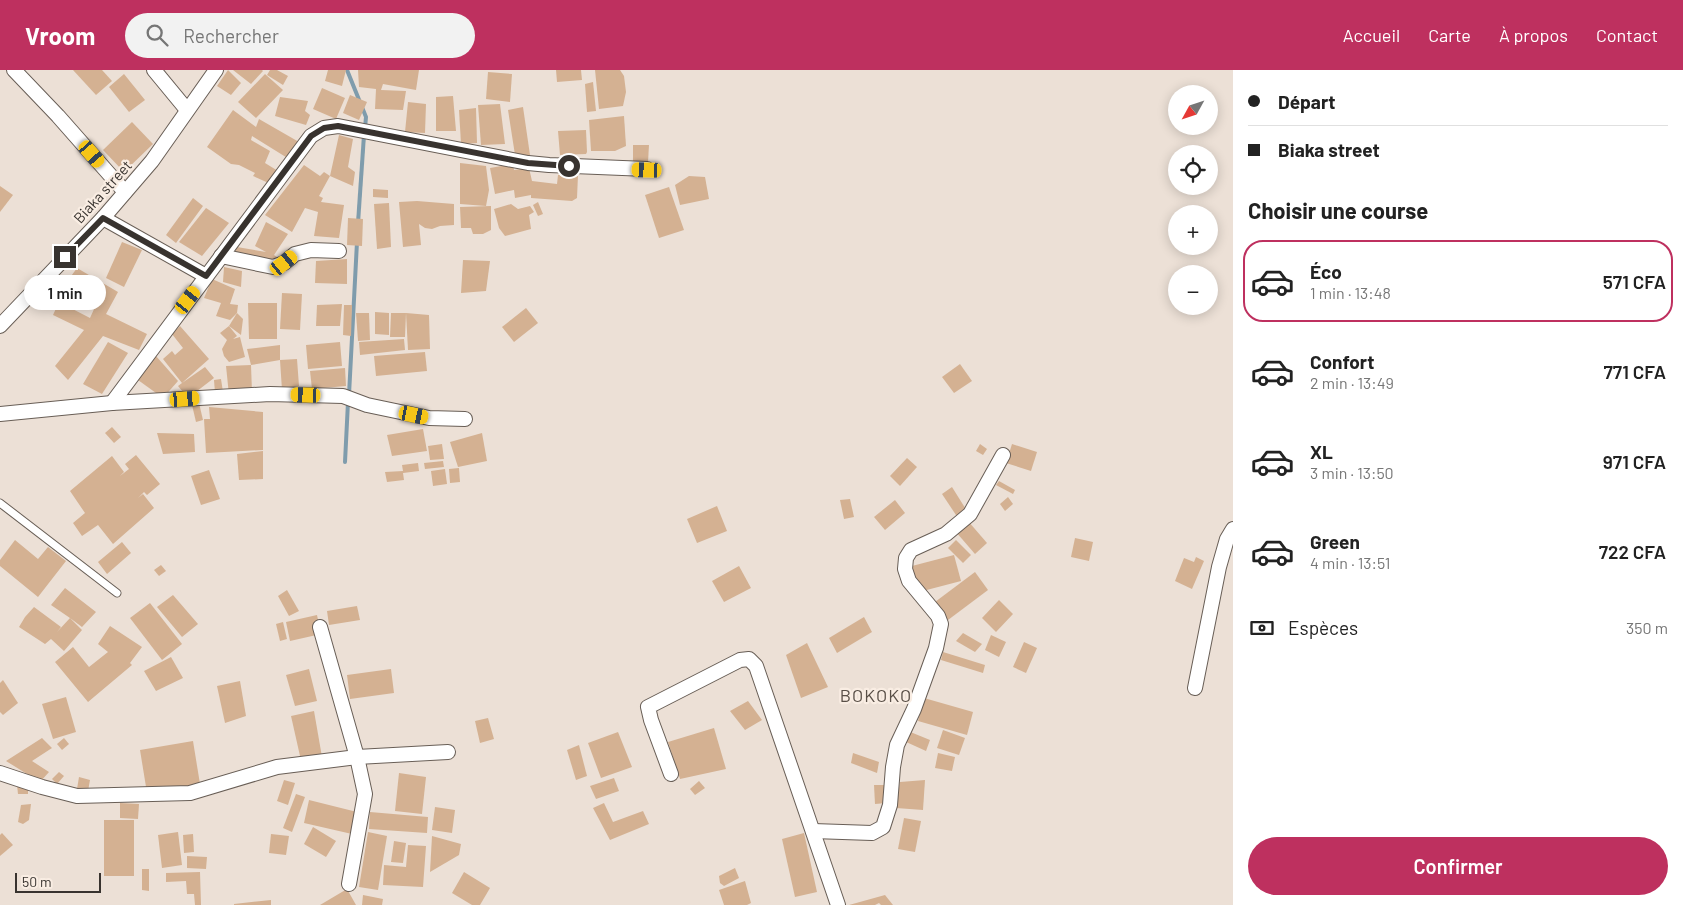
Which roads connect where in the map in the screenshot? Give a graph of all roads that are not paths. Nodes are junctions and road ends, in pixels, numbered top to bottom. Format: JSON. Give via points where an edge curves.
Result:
{"nodes":[{"id":1,"x":14,"y":70,"type":"edge"},
{"id":2,"x":154,"y":70,"type":"edge"},
{"id":3,"x":216,"y":70,"type":"edge"},
{"id":4,"x":187,"y":110,"type":"junction"},
{"id":5,"x":647,"y":170,"type":"dead end"},
{"id":6,"x":125,"y":192,"type":"junction"},
{"id":7,"x":103,"y":218,"type":"junction"},
{"id":8,"x":339,"y":251,"type":"dead end"},
{"id":9,"x":221,"y":256,"type":"junction"},
{"id":10,"x":206,"y":276,"type":"junction"},
{"id":11,"x":0,"y":326,"type":"edge"},
{"id":12,"x":112,"y":403,"type":"junction"},
{"id":13,"x":0,"y":414,"type":"edge"},
{"id":14,"x":465,"y":419,"type":"dead end"},
{"id":15,"x":1003,"y":454,"type":"dead end"},
{"id":16,"x":0,"y":503,"type":"edge"},
{"id":17,"x":1233,"y":528,"type":"edge"},
{"id":18,"x":117,"y":593,"type":"dead end"},
{"id":19,"x":320,"y":626,"type":"dead end"},
{"id":20,"x":1195,"y":688,"type":"dead end"},
{"id":21,"x":448,"y":752,"type":"dead end"},
{"id":22,"x":357,"y":757,"type":"junction"},
{"id":23,"x":0,"y":773,"type":"edge"},
{"id":24,"x":671,"y":774,"type":"dead end"},
{"id":25,"x":813,"y":831,"type":"junction"},
{"id":26,"x":349,"y":884,"type":"dead end"},
{"id":27,"x":838,"y":905,"type":"edge"}],
"edges":[{"from":1,"to":6,"type":"street"},
{"from":2,"to":4,"type":"street"},
{"from":3,"to":4,"type":"street","name":"Biaka street"},
{"from":4,"to":6,"type":"street","name":"Biaka street","via":[[152,161]]},
{"from":5,"to":9,"type":"street","via":[[549,166],[338,126],[324,128],[311,136]]},
{"from":6,"to":7,"type":"street","name":"Biaka street"},
{"from":7,"to":10,"type":"street"},
{"from":7,"to":11,"type":"street","name":"Biaka street"},
{"from":8,"to":9,"type":"street","via":[[311,250],[295,254],[273,267]]},
{"from":9,"to":10,"type":"street"},
{"from":10,"to":12,"type":"street"},
{"from":12,"to":13,"type":"street"},
{"from":12,"to":14,"type":"street","via":[[270,394],[343,396],[429,418]]},
{"from":15,"to":25,"type":"street","via":[[970,514],[946,534],[911,550],[906,558],[909,581],[941,624],[936,648],[914,709],[897,745],[890,805],[883,827],[872,833]]},
{"from":16,"to":18,"type":"lane"},
{"from":17,"to":20,"type":"street","via":[[1219,568]]},
{"from":19,"to":22,"type":"street"},
{"from":21,"to":22,"type":"street"},
{"from":22,"to":23,"type":"street","via":[[276,767],[190,793],[77,796]]},
{"from":22,"to":26,"type":"street","via":[[364,794]]},
{"from":24,"to":25,"type":"street","via":[[648,707],[740,660],[749,659],[756,666]]},
{"from":25,"to":27,"type":"street"}]}
